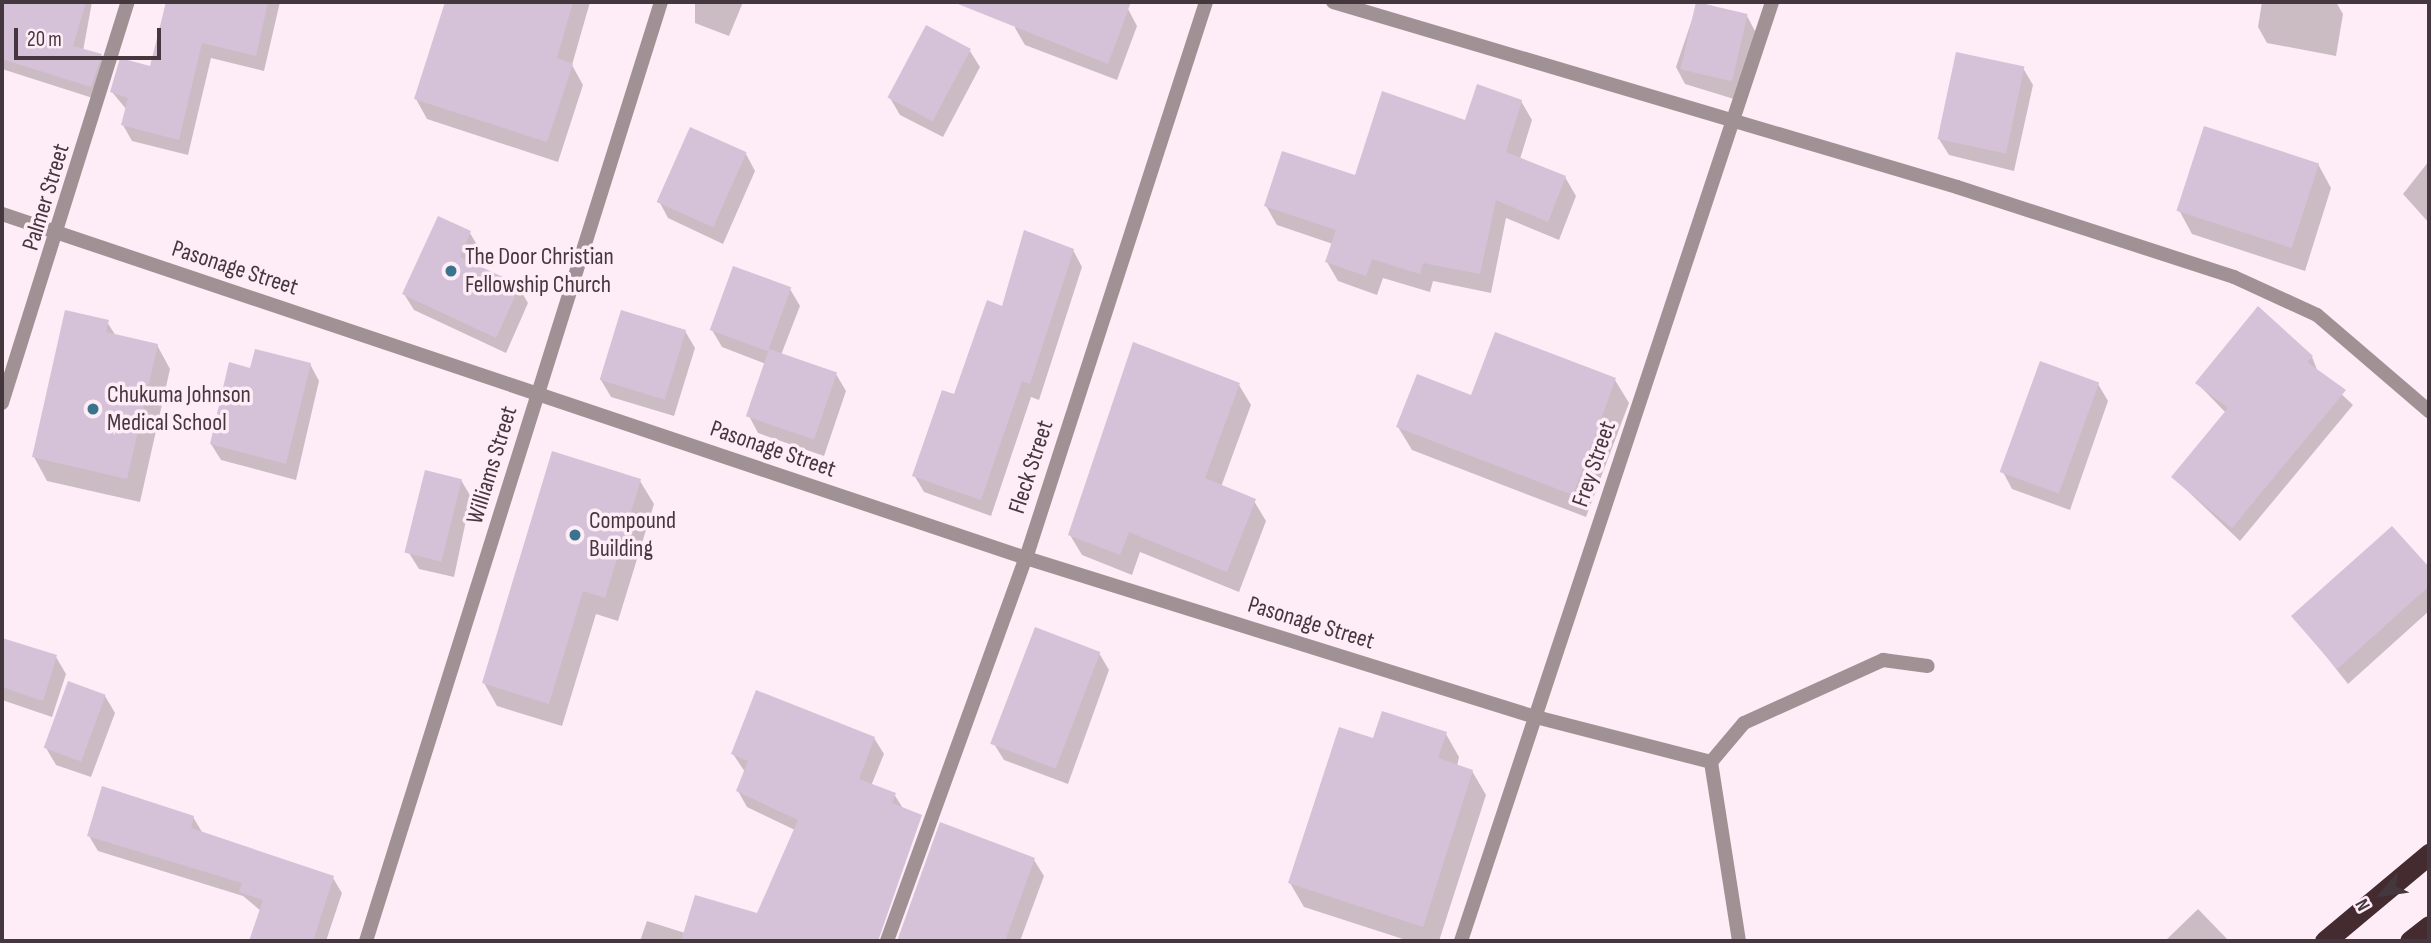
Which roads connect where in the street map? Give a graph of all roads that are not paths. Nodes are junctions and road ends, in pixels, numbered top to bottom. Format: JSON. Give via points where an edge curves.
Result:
{"nodes":[{"id":1,"x":128,"y":2,"type":"edge"},
{"id":2,"x":662,"y":2,"type":"edge"},
{"id":3,"x":1206,"y":2,"type":"edge"},
{"id":4,"x":1333,"y":2,"type":"edge"},
{"id":5,"x":1772,"y":2,"type":"edge"},
{"id":6,"x":1734,"y":124,"type":"junction"},
{"id":7,"x":2,"y":214,"type":"edge"},
{"id":8,"x":60,"y":234,"type":"junction"},
{"id":9,"x":538,"y":393,"type":"junction"},
{"id":10,"x":2,"y":403,"type":"edge"},
{"id":11,"x":2429,"y":411,"type":"edge"},
{"id":12,"x":1026,"y":558,"type":"junction"},
{"id":13,"x":1928,"y":666,"type":"dead end"},
{"id":14,"x":1532,"y":716,"type":"junction"},
{"id":15,"x":1711,"y":762,"type":"junction"},
{"id":16,"x":2429,"y":854,"type":"edge"},
{"id":17,"x":2429,"y":926,"type":"edge"},
{"id":18,"x":366,"y":941,"type":"edge"},
{"id":19,"x":887,"y":941,"type":"edge"},
{"id":20,"x":1461,"y":941,"type":"edge"},
{"id":21,"x":1739,"y":941,"type":"edge"},
{"id":22,"x":2325,"y":941,"type":"edge"},
{"id":23,"x":2410,"y":941,"type":"edge"}],
"edges":[{"from":1,"to":8,"type":"street","name":"Palmer Street"},
{"from":2,"to":9,"type":"street","name":"Williams Street"},
{"from":3,"to":12,"type":"street","name":"Fleck Street"},
{"from":4,"to":6,"type":"street"},
{"from":5,"to":6,"type":"street","name":"Frey Street"},
{"from":6,"to":11,"type":"street","via":[[1957,187],[2234,278],[2317,315]]},
{"from":6,"to":14,"type":"street","name":"Frey Street"},
{"from":7,"to":8,"type":"street","name":"Pasonage Street"},
{"from":8,"to":9,"type":"street","name":"Pasonage Street"},
{"from":8,"to":10,"type":"street","name":"Palmer Street"},
{"from":9,"to":12,"type":"street","name":"Pasonage Street"},
{"from":9,"to":18,"type":"street","name":"Williams Street"},
{"from":12,"to":14,"type":"street","name":"Pasonage Street"},
{"from":12,"to":19,"type":"street","name":"Fleck Street"},
{"from":13,"to":15,"type":"street","via":[[1883,660],[1744,723]]},
{"from":14,"to":15,"type":"street","name":"Pasonage Street"},
{"from":14,"to":20,"type":"street","name":"Frey Street"},
{"from":15,"to":21,"type":"street"},
{"from":16,"to":22,"type":"highway"},
{"from":17,"to":23,"type":"highway"}]}
